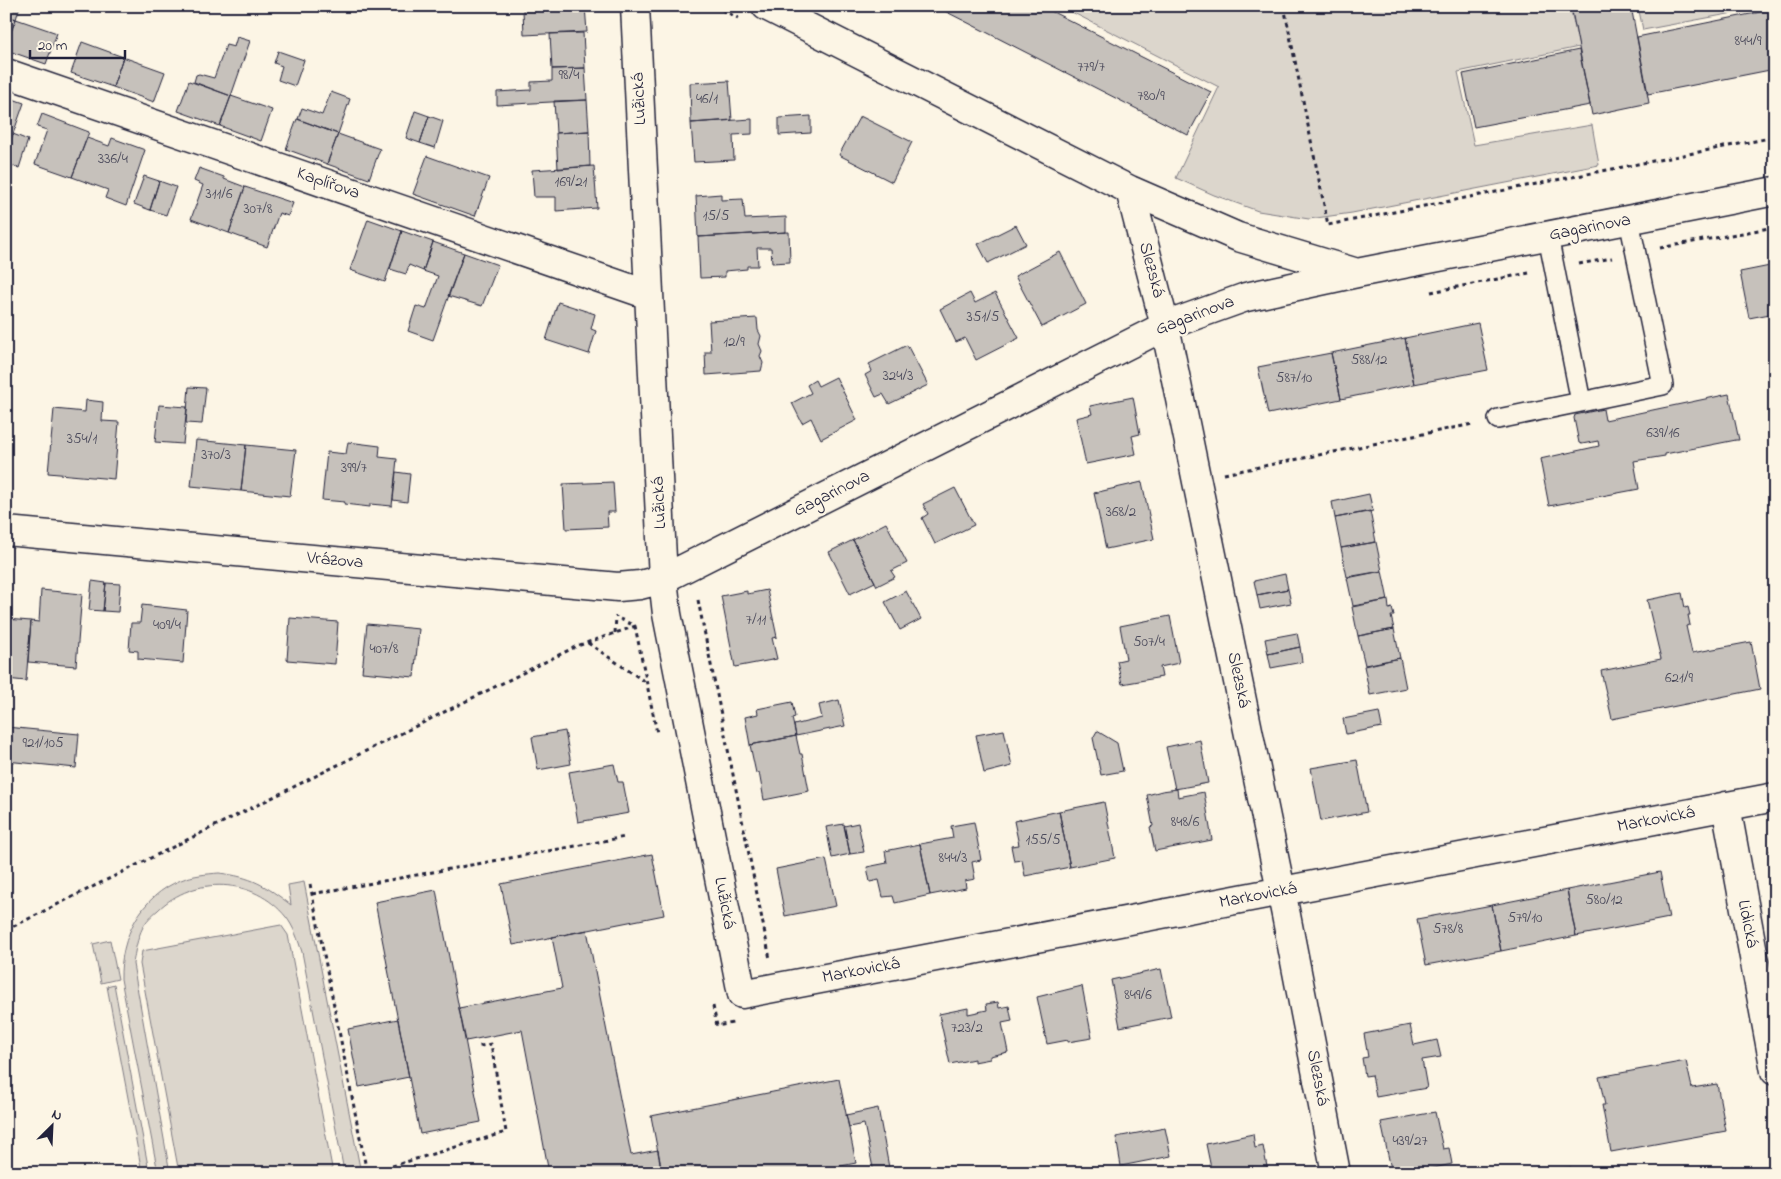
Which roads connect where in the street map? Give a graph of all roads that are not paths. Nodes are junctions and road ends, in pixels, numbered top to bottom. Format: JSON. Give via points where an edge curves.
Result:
{"nodes":[{"id":1,"x":636,"y":6,"type":"edge"},
{"id":2,"x":766,"y":6,"type":"edge"},
{"id":3,"x":6,"y":73,"type":"edge"},
{"id":4,"x":1130,"y":190,"type":"junction"},
{"id":5,"x":1775,"y":191,"type":"edge"},
{"id":6,"x":1629,"y":220,"type":"junction"},
{"id":7,"x":1548,"y":236,"type":"junction"},
{"id":8,"x":1358,"y":273,"type":"junction"},
{"id":9,"x":649,"y":295,"type":"junction"},
{"id":10,"x":1165,"y":326,"type":"junction"},
{"id":11,"x":1581,"y":402,"type":"junction"},
{"id":12,"x":1498,"y":419,"type":"road end"},
{"id":13,"x":6,"y":531,"type":"edge"},
{"id":14,"x":663,"y":579,"type":"junction"},
{"id":15,"x":1775,"y":797,"type":"edge"},
{"id":16,"x":1726,"y":806,"type":"junction"},
{"id":17,"x":1281,"y":891,"type":"junction"},
{"id":18,"x":742,"y":994,"type":"joint"},
{"id":19,"x":1775,"y":1071,"type":"edge"},
{"id":20,"x":1336,"y":1173,"type":"edge"}],
"edges":[{"from":1,"to":9,"type":"street","name":"Lužická"},
{"from":2,"to":4,"type":"street"},
{"from":3,"to":9,"type":"street","name":"Kaplířova"},
{"from":4,"to":8,"type":"street","via":[[1238,237]]},
{"from":4,"to":10,"type":"street","name":"Slezská"},
{"from":5,"to":6,"type":"street","name":"Gagarinova"},
{"from":6,"to":7,"type":"street","name":"Gagarinova"},
{"from":6,"to":11,"type":"lane","via":[[1663,385]]},
{"from":7,"to":8,"type":"street","name":"Gagarinova"},
{"from":7,"to":11,"type":"lane"},
{"from":8,"to":10,"type":"street","name":"Gagarinova","via":[[1246,297]]},
{"from":9,"to":14,"type":"street","name":"Lužická"},
{"from":10,"to":14,"type":"street","name":"Gagarinova"},
{"from":10,"to":17,"type":"street","name":"Slezská"},
{"from":11,"to":12,"type":"lane"},
{"from":13,"to":14,"type":"street","name":"Vrázova","via":[[618,587]]},
{"from":14,"to":18,"type":"street","name":"Lužická","via":[[667,614]]},
{"from":15,"to":16,"type":"street","name":"Markovická"},
{"from":16,"to":17,"type":"street","name":"Markovická"},
{"from":16,"to":19,"type":"street","name":"Lidická"},
{"from":17,"to":18,"type":"street","name":"Markovická"},
{"from":17,"to":20,"type":"street","name":"Slezská"}]}
